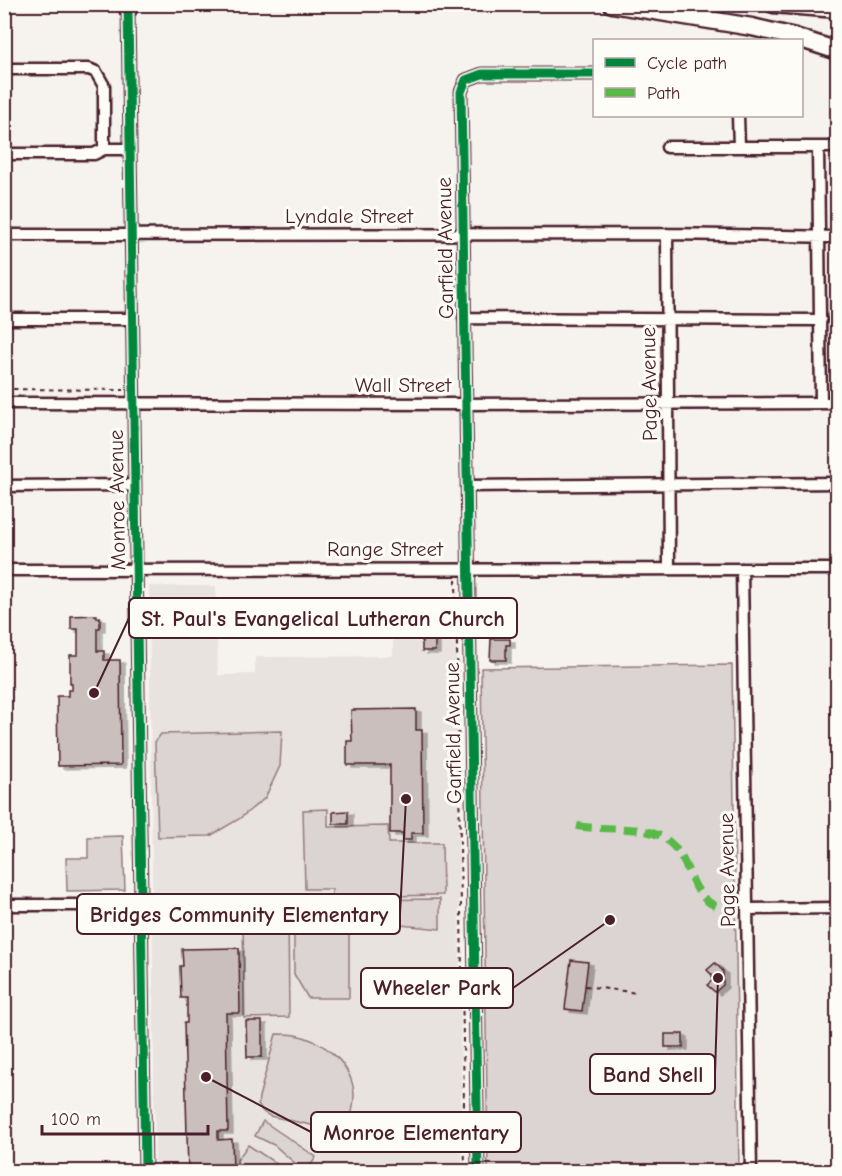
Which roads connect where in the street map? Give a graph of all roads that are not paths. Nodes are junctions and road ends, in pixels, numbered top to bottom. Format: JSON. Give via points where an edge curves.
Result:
{"nodes":[{"id":1,"x":612,"y":4,"type":"edge"},
{"id":2,"x":773,"y":4,"type":"edge"},
{"id":3,"x":128,"y":6,"type":"edge"},
{"id":4,"x":837,"y":9,"type":"edge"},
{"id":5,"x":801,"y":39,"type":"edge"},
{"id":6,"x":803,"y":40,"type":"edge"},
{"id":7,"x":837,"y":51,"type":"edge"},
{"id":8,"x":4,"y":69,"type":"edge"},
{"id":9,"x":593,"y":74,"type":"edge"},
{"id":10,"x":738,"y":117,"type":"edge"},
{"id":11,"x":739,"y":146,"type":"junction"},
{"id":12,"x":667,"y":147,"type":"dead end"},
{"id":13,"x":818,"y":147,"type":"junction"},
{"id":14,"x":837,"y":147,"type":"edge"},
{"id":15,"x":104,"y":149,"type":"junction"},
{"id":16,"x":129,"y":149,"type":"junction"},
{"id":17,"x":4,"y":154,"type":"edge"},
{"id":18,"x":130,"y":234,"type":"junction"},
{"id":19,"x":667,"y":234,"type":"junction"},
{"id":20,"x":4,"y":235,"type":"edge"},
{"id":21,"x":464,"y":236,"type":"junction"},
{"id":22,"x":820,"y":237,"type":"junction"},
{"id":23,"x":837,"y":237,"type":"edge"},
{"id":24,"x":464,"y":318,"type":"junction"},
{"id":25,"x":4,"y":319,"type":"edge"},
{"id":26,"x":131,"y":319,"type":"junction"},
{"id":27,"x":668,"y":319,"type":"junction"},
{"id":28,"x":821,"y":320,"type":"junction"},
{"id":29,"x":133,"y":398,"type":"junction"},
{"id":30,"x":4,"y":403,"type":"edge"},
{"id":31,"x":668,"y":403,"type":"junction"},
{"id":32,"x":821,"y":403,"type":"junction"},
{"id":33,"x":837,"y":403,"type":"edge"},
{"id":34,"x":466,"y":404,"type":"junction"},
{"id":35,"x":670,"y":483,"type":"junction"},
{"id":36,"x":837,"y":483,"type":"edge"},
{"id":37,"x":134,"y":485,"type":"junction"},
{"id":38,"x":4,"y":486,"type":"edge"},
{"id":39,"x":467,"y":486,"type":"junction"},
{"id":40,"x":469,"y":568,"type":"junction"},
{"id":41,"x":742,"y":568,"type":"junction"},
{"id":42,"x":669,"y":569,"type":"junction"},
{"id":43,"x":837,"y":569,"type":"edge"},
{"id":44,"x":4,"y":570,"type":"edge"},
{"id":45,"x":136,"y":570,"type":"junction"},
{"id":46,"x":4,"y":905,"type":"edge"},
{"id":47,"x":141,"y":905,"type":"junction"},
{"id":48,"x":837,"y":908,"type":"edge"},
{"id":49,"x":747,"y":909,"type":"junction"},
{"id":50,"x":145,"y":1172,"type":"edge"},
{"id":51,"x":478,"y":1172,"type":"edge"},
{"id":52,"x":751,"y":1172,"type":"edge"}],
"edges":[{"from":1,"to":5,"type":"highway"},
{"from":2,"to":4,"type":"highway"},
{"from":3,"to":16,"type":"street","name":"Monroe Avenue"},
{"from":6,"to":7,"type":"highway"},
{"from":8,"to":15,"type":"street","via":[[96,72],[104,86]]},
{"from":9,"to":21,"type":"street","name":"Garfield Avenue","via":[[482,74],[466,80],[461,92]]},
{"from":10,"to":11,"type":"street"},
{"from":11,"to":12,"type":"street"},
{"from":11,"to":13,"type":"street"},
{"from":13,"to":14,"type":"street"},
{"from":13,"to":22,"type":"street"},
{"from":15,"to":16,"type":"street"},
{"from":15,"to":17,"type":"street","via":[[94,154]]},
{"from":16,"to":18,"type":"street","name":"Monroe Avenue"},
{"from":18,"to":20,"type":"street","name":"Lyndale Street"},
{"from":18,"to":21,"type":"street","name":"Lyndale Street"},
{"from":18,"to":26,"type":"street","name":"Monroe Avenue"},
{"from":19,"to":21,"type":"street","name":"Lyndale Street"},
{"from":19,"to":22,"type":"street","name":"Lyndale Street"},
{"from":19,"to":27,"type":"street","name":"Page Avenue"},
{"from":21,"to":24,"type":"street","name":"Garfield Avenue"},
{"from":22,"to":23,"type":"street","name":"Lyndale Street"},
{"from":22,"to":28,"type":"street"},
{"from":24,"to":27,"type":"street"},
{"from":24,"to":34,"type":"street","name":"Garfield Avenue"},
{"from":25,"to":26,"type":"street"},
{"from":26,"to":29,"type":"street","name":"Monroe Avenue"},
{"from":27,"to":28,"type":"street"},
{"from":27,"to":31,"type":"street","name":"Page Avenue"},
{"from":28,"to":32,"type":"street"},
{"from":29,"to":30,"type":"street","name":"Wall Street"},
{"from":29,"to":34,"type":"street","name":"Wall Street"},
{"from":29,"to":37,"type":"street","name":"Monroe Avenue"},
{"from":31,"to":32,"type":"street","name":"Wall Street"},
{"from":31,"to":34,"type":"street","name":"Wall Street"},
{"from":31,"to":35,"type":"street","name":"Page Avenue"},
{"from":32,"to":33,"type":"street","name":"Wall Street"},
{"from":34,"to":39,"type":"street","name":"Garfield Avenue"},
{"from":35,"to":36,"type":"street"},
{"from":35,"to":39,"type":"street"},
{"from":35,"to":42,"type":"street","name":"Page Avenue"},
{"from":37,"to":38,"type":"street"},
{"from":37,"to":45,"type":"street","name":"Monroe Avenue"},
{"from":39,"to":40,"type":"street","name":"Garfield Avenue"},
{"from":40,"to":42,"type":"street","name":"Range Street"},
{"from":40,"to":45,"type":"street","name":"Range Street"},
{"from":40,"to":51,"type":"street","name":"Garfield Avenue"},
{"from":41,"to":42,"type":"street","name":"Range Street"},
{"from":41,"to":43,"type":"street","name":"Range Street"},
{"from":41,"to":49,"type":"street","name":"Page Avenue"},
{"from":44,"to":45,"type":"street","name":"Range Street"},
{"from":45,"to":47,"type":"street","name":"Monroe Avenue"},
{"from":46,"to":47,"type":"street"},
{"from":47,"to":50,"type":"street","name":"Monroe Avenue"},
{"from":48,"to":49,"type":"street"},
{"from":49,"to":52,"type":"street","name":"Page Avenue"}]}
